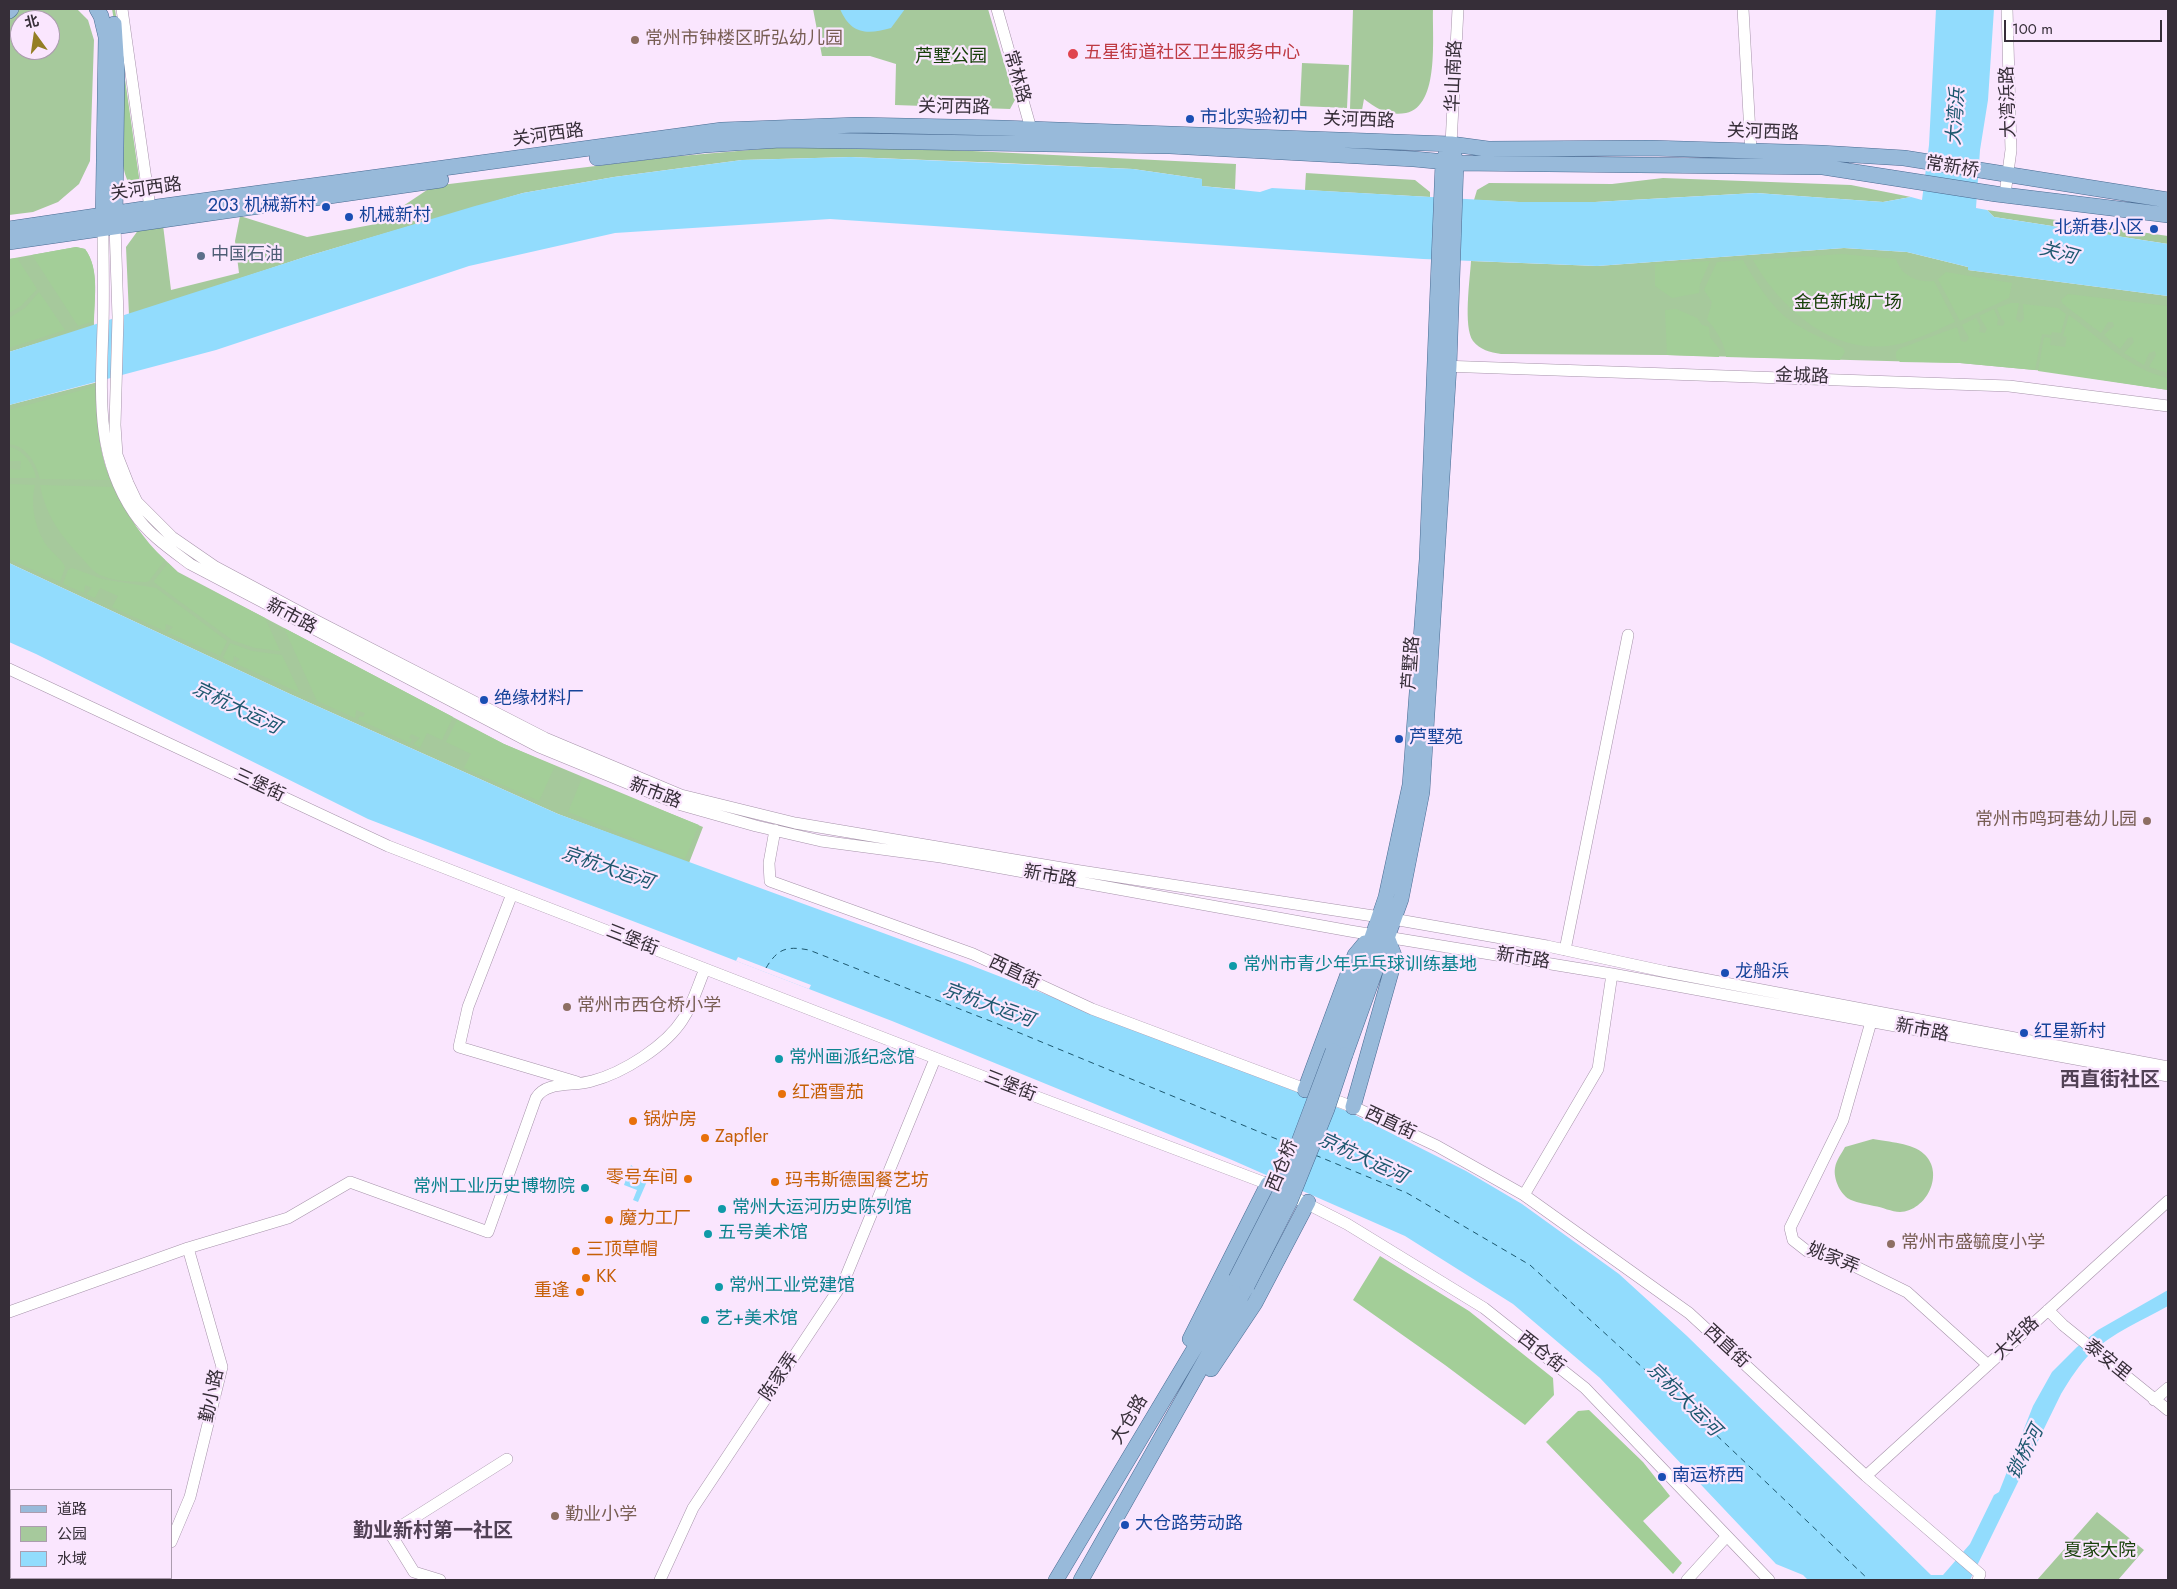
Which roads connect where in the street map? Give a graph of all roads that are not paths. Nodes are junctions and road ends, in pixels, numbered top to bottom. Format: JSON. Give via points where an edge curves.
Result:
{"nodes":[{"id":1,"x":12,"y":9,"type":"edge"},
{"id":2,"x":97,"y":9,"type":"edge"},
{"id":3,"x":109,"y":9,"type":"edge"},
{"id":4,"x":122,"y":9,"type":"edge"},
{"id":5,"x":997,"y":9,"type":"edge"},
{"id":6,"x":1458,"y":9,"type":"edge"},
{"id":7,"x":1743,"y":9,"type":"edge"},
{"id":8,"x":2007,"y":9,"type":"edge"},
{"id":9,"x":9,"y":12,"type":"edge"},
{"id":10,"x":1031,"y":129,"type":"junction"},
{"id":11,"x":1036,"y":144,"type":"junction"},
{"id":12,"x":1451,"y":144,"type":"junction"},
{"id":13,"x":1751,"y":151,"type":"junction"},
{"id":14,"x":1904,"y":158,"type":"joint"},
{"id":15,"x":1449,"y":163,"type":"junction"},
{"id":16,"x":2002,"y":174,"type":"junction"},
{"id":17,"x":1902,"y":179,"type":"joint"},
{"id":18,"x":2000,"y":194,"type":"junction"},
{"id":19,"x":2168,"y":200,"type":"edge"},
{"id":20,"x":150,"y":208,"type":"junction"},
{"id":21,"x":2168,"y":215,"type":"edge"},
{"id":22,"x":109,"y":220,"type":"junction"},
{"id":23,"x":9,"y":229,"type":"edge"},
{"id":24,"x":9,"y":242,"type":"edge"},
{"id":25,"x":1442,"y":366,"type":"junction"},
{"id":26,"x":2168,"y":406,"type":"edge"},
{"id":27,"x":1628,"y":635,"type":"dead end"},
{"id":28,"x":9,"y":669,"type":"edge"},
{"id":29,"x":775,"y":830,"type":"junction"},
{"id":30,"x":512,"y":894,"type":"junction"},
{"id":31,"x":1386,"y":918,"type":"junction"},
{"id":32,"x":1380,"y":935,"type":"junction"},
{"id":33,"x":1565,"y":950,"type":"junction"},
{"id":34,"x":705,"y":969,"type":"junction"},
{"id":35,"x":1612,"y":974,"type":"junction"},
{"id":36,"x":1871,"y":1022,"type":"junction"},
{"id":37,"x":1339,"y":1053,"type":"joint"},
{"id":38,"x":935,"y":1059,"type":"junction"},
{"id":39,"x":2168,"y":1067,"type":"edge"},
{"id":40,"x":2168,"y":1076,"type":"edge"},
{"id":41,"x":580,"y":1083,"type":"junction"},
{"id":42,"x":1305,"y":1090,"type":"junction"},
{"id":43,"x":1353,"y":1107,"type":"junction"},
{"id":44,"x":1268,"y":1184,"type":"junction"},
{"id":45,"x":1524,"y":1195,"type":"junction"},
{"id":46,"x":2168,"y":1201,"type":"edge"},
{"id":47,"x":1308,"y":1202,"type":"junction"},
{"id":48,"x":188,"y":1248,"type":"junction"},
{"id":49,"x":1242,"y":1283,"type":"junction"},
{"id":50,"x":2048,"y":1310,"type":"junction"},
{"id":51,"x":9,"y":1312,"type":"edge"},
{"id":52,"x":1988,"y":1366,"type":"junction"},
{"id":53,"x":2168,"y":1388,"type":"edge"},
{"id":54,"x":2154,"y":1400,"type":"junction"},
{"id":55,"x":2168,"y":1410,"type":"edge"},
{"id":56,"x":507,"y":1459,"type":"dead end"},
{"id":57,"x":1122,"y":1469,"type":"junction"},
{"id":58,"x":1141,"y":1475,"type":"junction"},
{"id":59,"x":1866,"y":1476,"type":"junction"},
{"id":60,"x":1726,"y":1537,"type":"junction"},
{"id":61,"x":172,"y":1540,"type":"edge"},
{"id":62,"x":1979,"y":1577,"type":"edge"},
{"id":63,"x":440,"y":1580,"type":"edge"},
{"id":64,"x":660,"y":1580,"type":"edge"},
{"id":65,"x":1056,"y":1580,"type":"edge"},
{"id":66,"x":1081,"y":1580,"type":"edge"},
{"id":67,"x":1687,"y":1580,"type":"edge"},
{"id":68,"x":1769,"y":1580,"type":"edge"}],
"edges":[{"from":1,"to":9,"type":"main road"},
{"from":2,"to":22,"type":"main road","via":[[106,37]]},
{"from":3,"to":22,"type":"main road","via":[[116,37]]},
{"from":4,"to":20,"type":"street"},
{"from":5,"to":10,"type":"street","name":"常林路"},
{"from":6,"to":12,"type":"street","name":"华山南路"},
{"from":7,"to":13,"type":"street"},
{"from":8,"to":16,"type":"street","name":"大湾浜路","via":[[2011,150]]},
{"from":10,"to":11,"type":"street","name":"常林路"},
{"from":10,"to":12,"type":"main road","name":"关河西路"},
{"from":10,"to":20,"type":"main road","name":"关河西路","via":[[857,126],[722,130]]},
{"from":11,"to":15,"type":"main road","name":"关河西路","via":[[1170,146]]},
{"from":11,"to":22,"type":"main road","name":"关河西路","via":[[780,140],[704,145]]},
{"from":12,"to":13,"type":"main road","name":"关河西路","via":[[1488,149]]},
{"from":12,"to":15,"type":"main road"},
{"from":13,"to":14,"type":"main road","name":"关河西路"},
{"from":14,"to":16,"type":"main road","name":"常新桥"},
{"from":15,"to":17,"type":"main road","name":"关河西路","via":[[1823,167]]},
{"from":15,"to":25,"type":"main road","name":"芦墅路"},
{"from":16,"to":18,"type":"street","name":"大湾浜路"},
{"from":16,"to":19,"type":"main road"},
{"from":17,"to":18,"type":"main road","name":"常新桥"},
{"from":18,"to":21,"type":"main road"},
{"from":20,"to":22,"type":"main road","name":"关河西路"},
{"from":22,"to":23,"type":"main road","name":"关河西路"},
{"from":22,"to":24,"type":"main road","name":"关河西路"},
{"from":22,"to":29,"type":"street","name":"新市路","via":[[103,319],[102,426],[109,462],[120,490],[135,515],[158,539],[190,564],[539,747],[678,804]]},
{"from":22,"to":31,"type":"street","name":"新市路","via":[[118,317],[115,382],[118,455],[138,502],[172,537],[214,566],[554,742],[681,795],[795,823]]},
{"from":25,"to":26,"type":"street","name":"金城路","via":[[2009,386]]},
{"from":25,"to":31,"type":"main road","name":"芦墅路","via":[[1410,784],[1386,897]]},
{"from":27,"to":33,"type":"street"},
{"from":28,"to":30,"type":"street","name":"三堡街","via":[[388,846]]},
{"from":29,"to":32,"type":"street","name":"新市路","via":[[821,841],[941,858]]},
{"from":29,"to":42,"type":"street","name":"西直街","via":[[769,863],[770,881],[973,954],[1092,1009]]},
{"from":30,"to":34,"type":"street","name":"三堡街"},
{"from":30,"to":41,"type":"street","via":[[468,1007],[458,1046]]},
{"from":31,"to":32,"type":"main road","name":"芦墅路"},
{"from":31,"to":33,"type":"street","name":"新市路"},
{"from":32,"to":35,"type":"street","name":"新市路"},
{"from":32,"to":37,"type":"main road","name":"芦墅路"},
{"from":32,"to":42,"type":"main road","via":[[1355,954]]},
{"from":32,"to":43,"type":"main road","via":[[1395,958]]},
{"from":33,"to":39,"type":"street","name":"新市路"},
{"from":34,"to":38,"type":"street","name":"三堡街"},
{"from":34,"to":41,"type":"street","via":[[684,1019],[665,1040],[629,1065],[593,1081]]},
{"from":35,"to":36,"type":"street","name":"新市路"},
{"from":35,"to":45,"type":"street","via":[[1598,1069]]},
{"from":36,"to":40,"type":"street","name":"新市路"},
{"from":36,"to":52,"type":"street","name":"姚家弄","via":[[1842,1120],[1790,1234],[1808,1251],[1840,1259],[1907,1292]]},
{"from":37,"to":49,"type":"main road","name":"西仓桥","bridge":true,"via":[[1327,1109],[1290,1201]]},
{"from":38,"to":44,"type":"street","name":"三堡街"},
{"from":38,"to":64,"type":"street","name":"陈家弄","via":[[844,1281],[693,1508]]},
{"from":41,"to":48,"type":"street","via":[[540,1091],[488,1232],[350,1182],[288,1218]]},
{"from":42,"to":43,"type":"street","name":"西直街"},
{"from":43,"to":45,"type":"street","name":"西直街","via":[[1437,1146]]},
{"from":44,"to":47,"type":"street","name":"西仓街"},
{"from":44,"to":57,"type":"main road"},
{"from":45,"to":59,"type":"street","name":"西直街","via":[[1689,1313]]},
{"from":46,"to":50,"type":"street","name":"大华路"},
{"from":47,"to":58,"type":"main road","via":[[1255,1303]]},
{"from":47,"to":60,"type":"street","name":"西仓街","via":[[1484,1308],[1580,1384]]},
{"from":48,"to":51,"type":"street"},
{"from":48,"to":61,"type":"street","name":"勤小路","via":[[222,1367],[190,1496]]},
{"from":49,"to":57,"type":"main road","name":"大仓路"},
{"from":49,"to":58,"type":"main road","name":"大仓路"},
{"from":50,"to":52,"type":"street","name":"大华路"},
{"from":50,"to":54,"type":"street","name":"泰安里"},
{"from":52,"to":59,"type":"street","name":"大华路"},
{"from":53,"to":54,"type":"street"},
{"from":54,"to":55,"type":"street","name":"泰安里"},
{"from":56,"to":63,"type":"street","via":[[390,1533],[414,1572]]},
{"from":57,"to":65,"type":"main road","name":"大仓路"},
{"from":58,"to":66,"type":"main road","name":"大仓路"},
{"from":59,"to":62,"type":"street","name":"西直街"},
{"from":60,"to":67,"type":"street"},
{"from":60,"to":68,"type":"street","name":"西仓街"}]}
